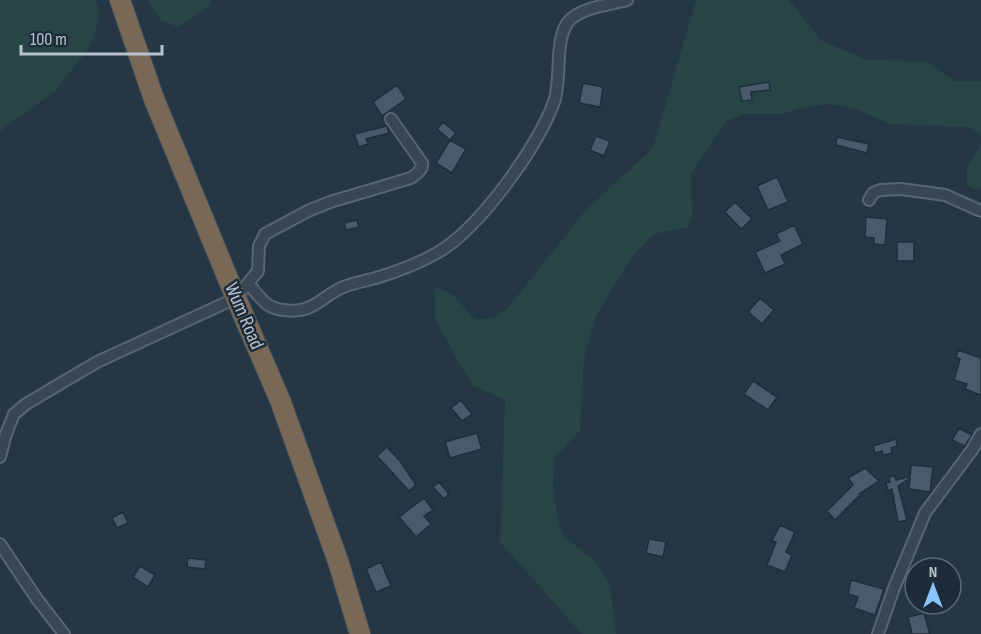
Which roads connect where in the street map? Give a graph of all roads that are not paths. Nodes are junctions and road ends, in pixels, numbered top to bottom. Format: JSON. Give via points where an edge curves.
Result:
{"nodes":[{"id":1,"x":120,"y":0,"type":"edge"},
{"id":2,"x":627,"y":0,"type":"edge"},
{"id":3,"x":391,"y":118,"type":"dead end"},
{"id":4,"x":869,"y":200,"type":"dead end"},
{"id":5,"x":981,"y":211,"type":"edge"},
{"id":6,"x":248,"y":283,"type":"junction"},
{"id":7,"x":236,"y":298,"type":"junction"},
{"id":8,"x":981,"y":434,"type":"edge"},
{"id":9,"x":0,"y":457,"type":"edge"},
{"id":10,"x":0,"y":544,"type":"edge"},
{"id":11,"x":64,"y":634,"type":"edge"},
{"id":12,"x":360,"y":634,"type":"edge"},
{"id":13,"x":878,"y":634,"type":"edge"}],
"edges":[{"from":1,"to":7,"type":"highway","name":"Wum Road","via":[[154,99]]},
{"from":2,"to":6,"type":"street","via":[[585,12],[568,22],[561,44],[558,90],[537,137],[493,201],[451,243],[422,261],[351,284],[309,308],[296,311],[270,306]]},
{"from":3,"to":6,"type":"street","via":[[422,163],[418,173],[330,202],[265,234],[259,246],[258,271]]},
{"from":4,"to":5,"type":"street","via":[[880,190],[901,189],[945,195]]},
{"from":6,"to":7,"type":"street"},
{"from":7,"to":9,"type":"street","via":[[97,362],[26,404],[14,414]]},
{"from":7,"to":12,"type":"highway","name":"Wum Road","via":[[310,479]]},
{"from":8,"to":13,"type":"street","via":[[925,513]]},
{"from":10,"to":11,"type":"street"}]}
